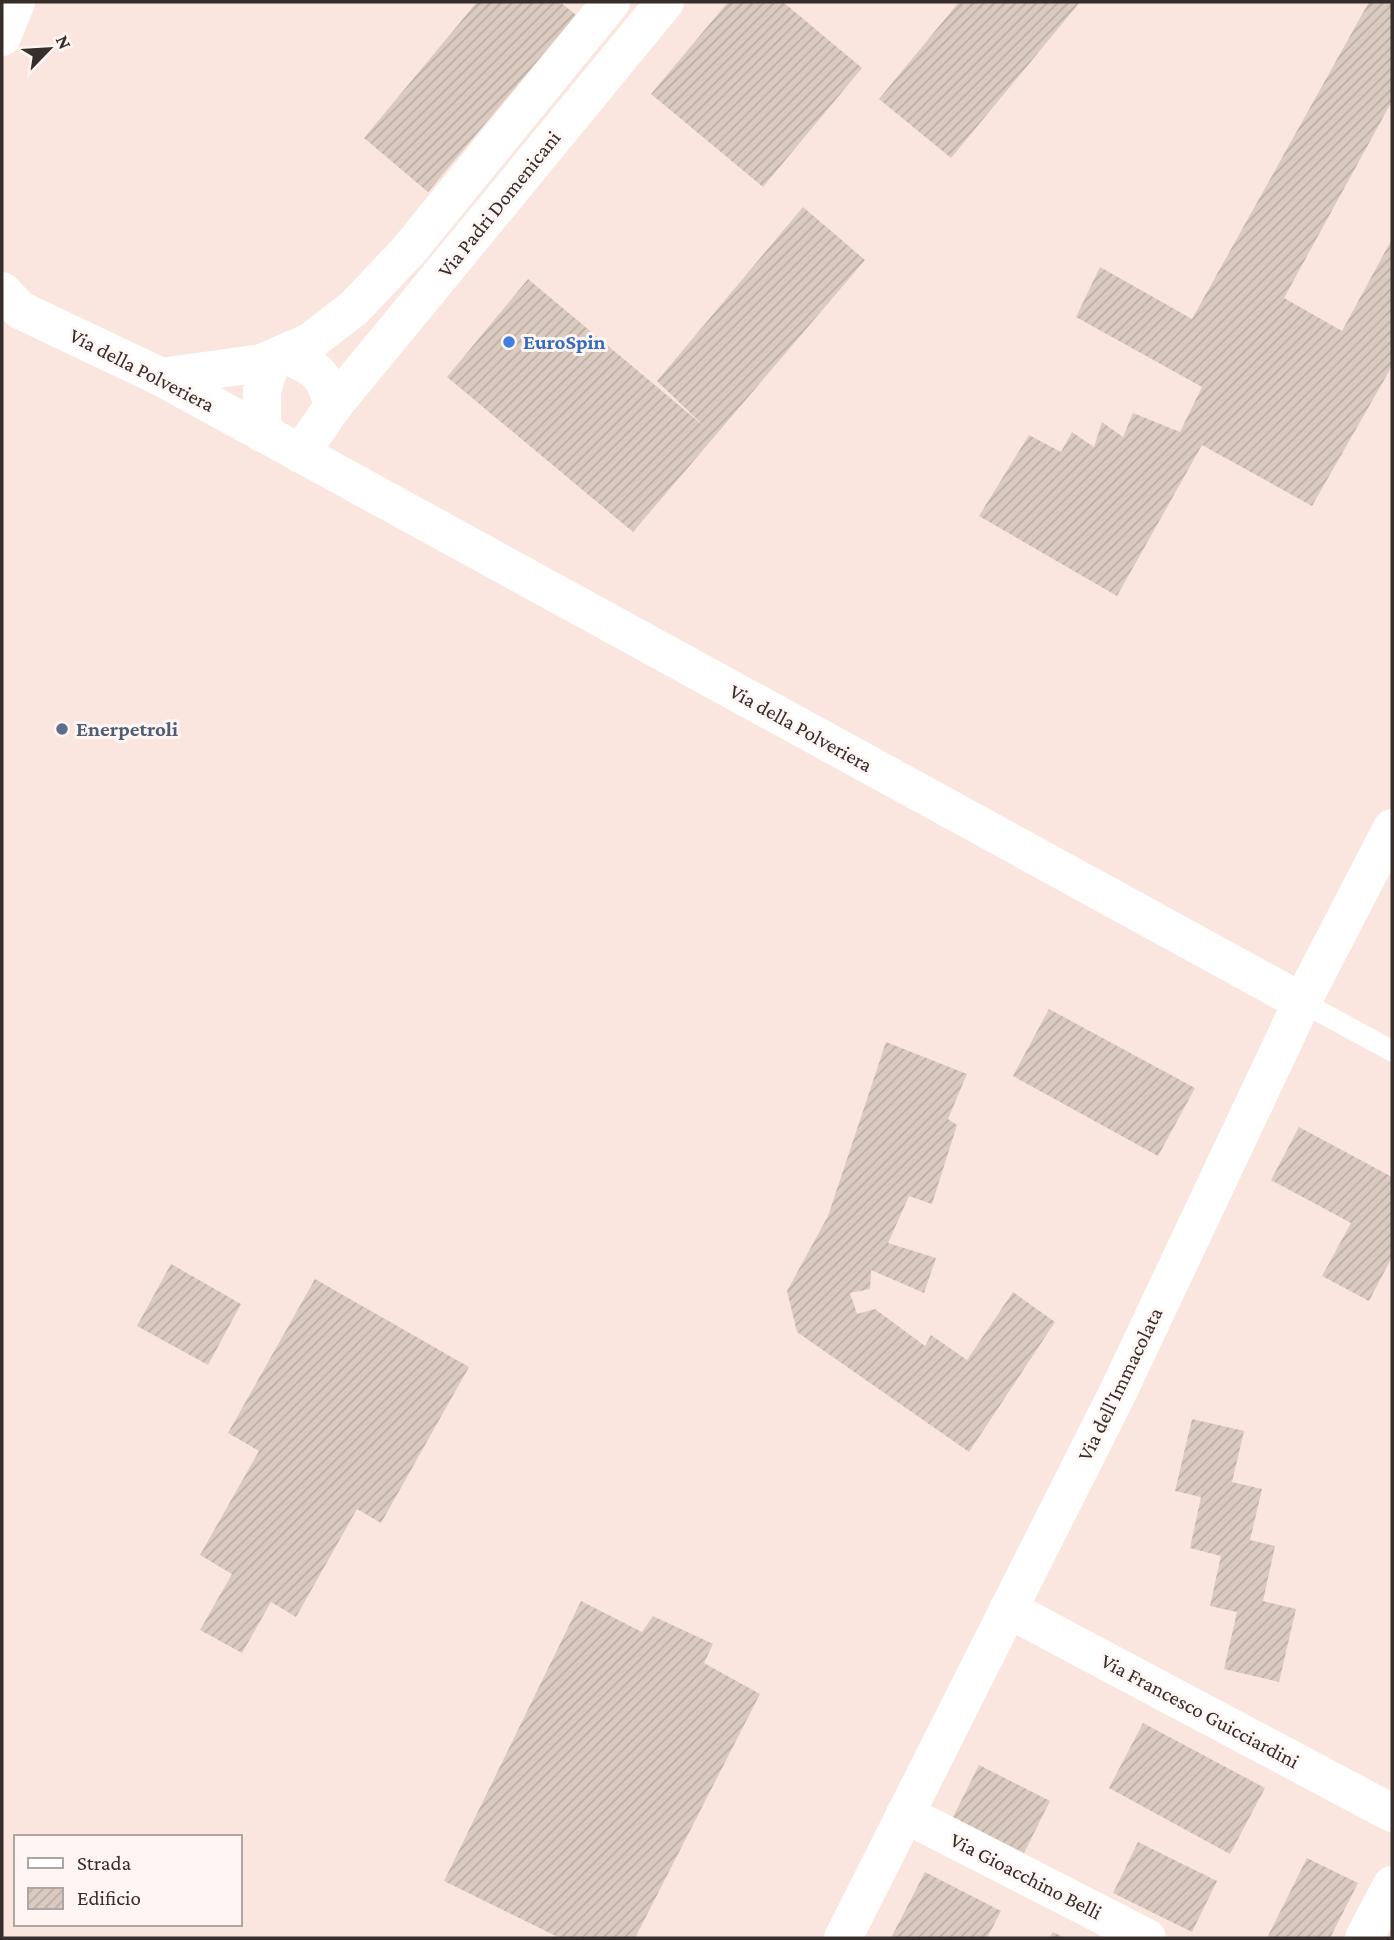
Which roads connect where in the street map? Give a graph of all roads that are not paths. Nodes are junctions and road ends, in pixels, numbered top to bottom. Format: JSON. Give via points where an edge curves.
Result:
{"nodes":[{"id":1,"x":16,"y":2,"type":"edge"},
{"id":2,"x":611,"y":2,"type":"edge"},
{"id":3,"x":665,"y":2,"type":"edge"},
{"id":4,"x":2,"y":37,"type":"edge"},
{"id":5,"x":8,"y":304,"type":"edge"},
{"id":6,"x":278,"y":356,"type":"junction"},
{"id":7,"x":161,"y":377,"type":"junction"},
{"id":8,"x":334,"y":406,"type":"junction"},
{"id":9,"x":262,"y":433,"type":"junction"},
{"id":10,"x":300,"y":454,"type":"junction"},
{"id":11,"x":1392,"y":828,"type":"edge"},
{"id":12,"x":1301,"y":1002,"type":"junction"},
{"id":13,"x":1392,"y":1051,"type":"edge"},
{"id":14,"x":1008,"y":1609,"type":"junction"},
{"id":15,"x":1392,"y":1813,"type":"edge"},
{"id":16,"x":905,"y":1814,"type":"junction"},
{"id":17,"x":1392,"y":1885,"type":"edge"},
{"id":18,"x":844,"y":1938,"type":"edge"},
{"id":19,"x":1147,"y":1938,"type":"edge"},
{"id":20,"x":1364,"y":1938,"type":"edge"}],
"edges":[{"from":1,"to":4,"type":"street"},
{"from":2,"to":6,"type":"street","name":"Via Padri Domenicani","via":[[408,251],[354,308],[310,342]]},
{"from":3,"to":8,"type":"street","name":"Via Padri Domenicani"},
{"from":5,"to":7,"type":"street","name":"Via della Polveriera"},
{"from":6,"to":7,"type":"street","name":"Via Padri Domenicani"},
{"from":6,"to":8,"type":"street","via":[[310,365],[328,383]]},
{"from":6,"to":9,"type":"street","via":[[262,391]]},
{"from":7,"to":9,"type":"street","name":"Via della Polveriera"},
{"from":8,"to":10,"type":"street","name":"Via Padri Domenicani"},
{"from":9,"to":10,"type":"street"},
{"from":10,"to":12,"type":"street","name":"Via della Polveriera"},
{"from":11,"to":12,"type":"street","name":"Via dell'Immacolata"},
{"from":12,"to":13,"type":"lane"},
{"from":12,"to":14,"type":"street","name":"Via dell'Immacolata","via":[[1119,1390]]},
{"from":14,"to":15,"type":"street","name":"Via Francesco Guicciardini"},
{"from":14,"to":16,"type":"street","name":"Via dell'Immacolata"},
{"from":16,"to":18,"type":"street","name":"Via dell'Immacolata"},
{"from":16,"to":19,"type":"street","name":"Via Gioacchino Belli"},
{"from":17,"to":20,"type":"street"}]}
